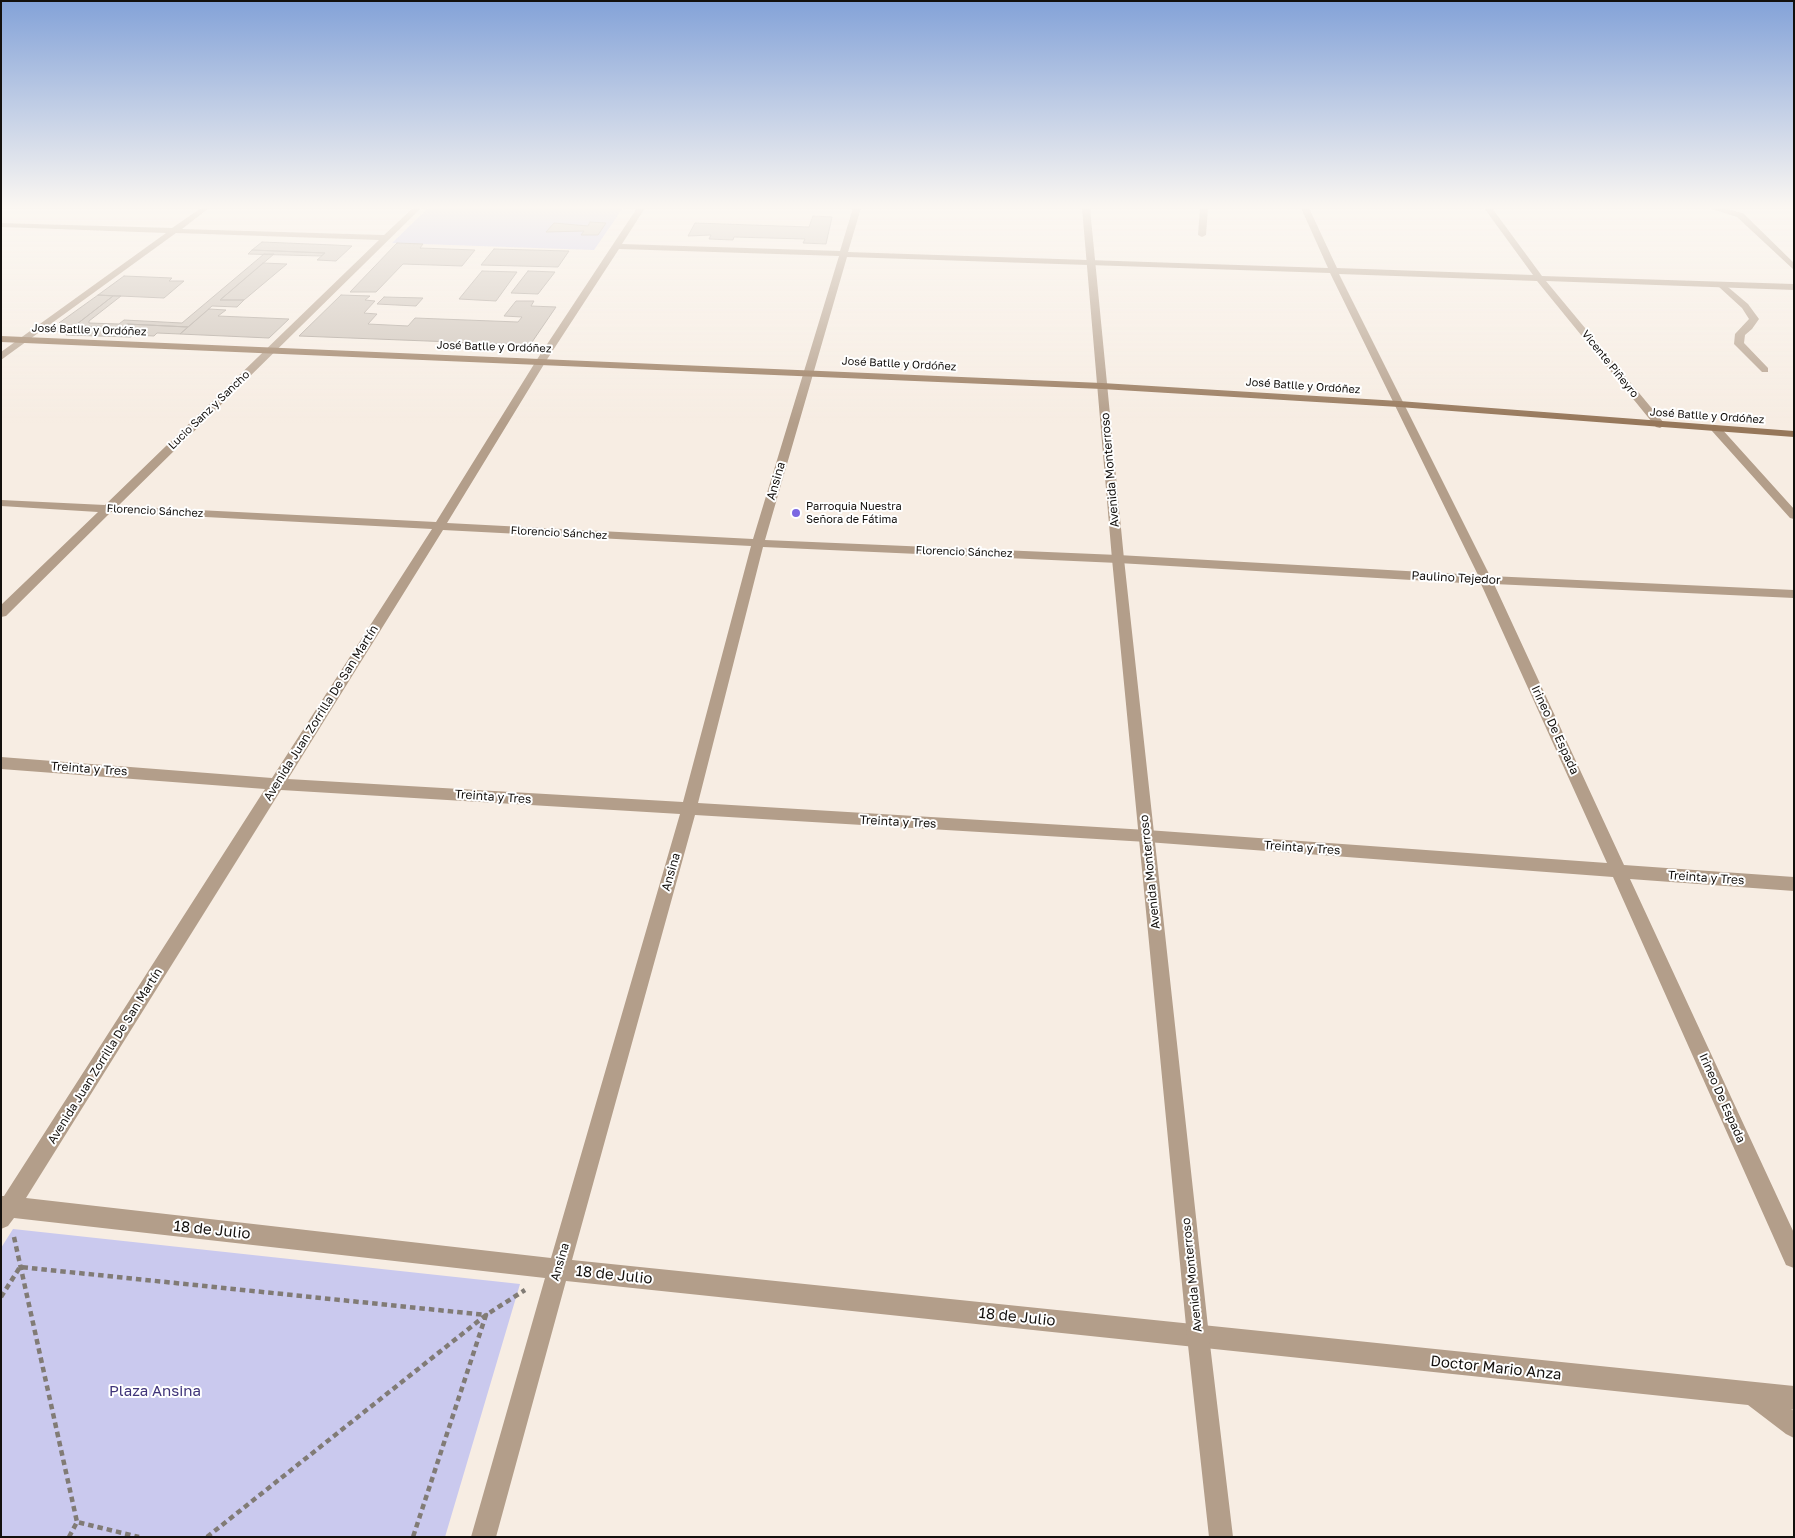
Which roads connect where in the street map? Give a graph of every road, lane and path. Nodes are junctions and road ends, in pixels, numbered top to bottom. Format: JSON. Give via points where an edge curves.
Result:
{"nodes":[{"id":1,"x":106,"y":280,"type":"edge"},
{"id":2,"x":343,"y":280,"type":"edge"},
{"id":3,"x":594,"y":280,"type":"edge"},
{"id":4,"x":836,"y":280,"type":"edge"},
{"id":5,"x":1093,"y":280,"type":"edge"},
{"id":6,"x":1337,"y":280,"type":"edge"},
{"id":7,"x":1541,"y":280,"type":"edge"},
{"id":8,"x":1563,"y":280,"type":"edge"},
{"id":9,"x":1722,"y":285,"type":"junction"},
{"id":10,"x":1794,"y":287,"type":"edge"},
{"id":11,"x":1,"y":339,"type":"edge"},
{"id":12,"x":24,"y":340,"type":"junction"},
{"id":13,"x":270,"y":350,"type":"junction"},
{"id":14,"x":1,"y":357,"type":"edge"},
{"id":15,"x":541,"y":361,"type":"junction"},
{"id":16,"x":1765,"y":370,"type":"dead end"},
{"id":17,"x":808,"y":372,"type":"junction"},
{"id":18,"x":1102,"y":386,"type":"junction"},
{"id":19,"x":1399,"y":404,"type":"junction"},
{"id":20,"x":1660,"y":425,"type":"junction"},
{"id":21,"x":1716,"y":429,"type":"junction"},
{"id":22,"x":1794,"y":434,"type":"edge"},
{"id":23,"x":1,"y":503,"type":"edge"},
{"id":24,"x":109,"y":508,"type":"junction"},
{"id":25,"x":1794,"y":516,"type":"edge"},
{"id":26,"x":439,"y":527,"type":"junction"},
{"id":27,"x":758,"y":543,"type":"junction"},
{"id":28,"x":1118,"y":559,"type":"junction"},
{"id":29,"x":1486,"y":580,"type":"junction"},
{"id":30,"x":1794,"y":594,"type":"edge"},
{"id":31,"x":1,"y":613,"type":"edge"},
{"id":32,"x":1,"y":762,"type":"edge"},
{"id":33,"x":277,"y":784,"type":"junction"},
{"id":34,"x":689,"y":809,"type":"junction"},
{"id":35,"x":1147,"y":836,"type":"junction"},
{"id":36,"x":1620,"y":872,"type":"junction"},
{"id":37,"x":1794,"y":884,"type":"edge"},
{"id":38,"x":4,"y":1211,"type":"edge"},
{"id":39,"x":1794,"y":1257,"type":"edge"},
{"id":40,"x":20,"y":1266,"type":"junction"},
{"id":41,"x":558,"y":1269,"type":"junction"},
{"id":42,"x":1,"y":1297,"type":"edge"},
{"id":43,"x":486,"y":1315,"type":"junction"},
{"id":44,"x":1198,"y":1336,"type":"junction"},
{"id":45,"x":1754,"y":1395,"type":"junction"},
{"id":46,"x":1794,"y":1398,"type":"edge"},
{"id":47,"x":1794,"y":1426,"type":"edge"},
{"id":48,"x":77,"y":1522,"type":"junction"},
{"id":49,"x":69,"y":1537,"type":"edge"},
{"id":50,"x":139,"y":1537,"type":"edge"},
{"id":51,"x":207,"y":1537,"type":"edge"},
{"id":52,"x":413,"y":1537,"type":"edge"},
{"id":53,"x":484,"y":1537,"type":"edge"},
{"id":54,"x":1221,"y":1537,"type":"edge"}],
"edges":[{"from":1,"to":12,"type":"street"},
{"from":2,"to":13,"type":"street","name":"Lucio Sanz y Sancho"},
{"from":3,"to":15,"type":"street","name":"Avenida Juan Zorrilla De San Martín"},
{"from":4,"to":17,"type":"street","name":"Ansina"},
{"from":5,"to":18,"type":"street","name":"Avenida Monterroso"},
{"from":6,"to":19,"type":"street","name":"Irineo De Espada"},
{"from":7,"to":20,"type":"street","name":"Vicente Piñeyro"},
{"from":8,"to":9,"type":"street"},
{"from":9,"to":10,"type":"street"},
{"from":9,"to":16,"type":"street","via":[[1754,319],[1750,327],[1740,334],[1739,344]]},
{"from":11,"to":12,"type":"main road","name":"José Batlle y Ordóñez"},
{"from":12,"to":13,"type":"main road","name":"José Batlle y Ordóñez"},
{"from":12,"to":14,"type":"street"},
{"from":13,"to":15,"type":"main road","name":"José Batlle y Ordóñez"},
{"from":13,"to":24,"type":"street","name":"Lucio Sanz y Sancho"},
{"from":15,"to":17,"type":"main road","name":"José Batlle y Ordóñez"},
{"from":15,"to":26,"type":"street","name":"Avenida Juan Zorrilla De San Martín"},
{"from":17,"to":18,"type":"main road","name":"José Batlle y Ordóñez"},
{"from":17,"to":27,"type":"street","name":"Ansina"},
{"from":18,"to":19,"type":"main road","name":"José Batlle y Ordóñez"},
{"from":18,"to":28,"type":"street","name":"Avenida Monterroso"},
{"from":19,"to":20,"type":"main road","name":"José Batlle y Ordóñez"},
{"from":19,"to":29,"type":"street","name":"Irineo De Espada"},
{"from":20,"to":21,"type":"main road","name":"José Batlle y Ordóñez"},
{"from":21,"to":22,"type":"main road","name":"José Batlle y Ordóñez"},
{"from":21,"to":25,"type":"street"},
{"from":23,"to":24,"type":"street","name":"Florencio Sánchez"},
{"from":24,"to":26,"type":"street","name":"Florencio Sánchez"},
{"from":24,"to":31,"type":"street","name":"Lucio Sanz y Sancho"},
{"from":26,"to":27,"type":"street","name":"Florencio Sánchez"},
{"from":26,"to":33,"type":"street","name":"Avenida Juan Zorrilla De San Martín"},
{"from":27,"to":28,"type":"street","name":"Florencio Sánchez"},
{"from":27,"to":34,"type":"street","name":"Ansina"},
{"from":28,"to":29,"type":"street","name":"Paulino Tejedor"},
{"from":28,"to":35,"type":"street","name":"Avenida Monterroso"},
{"from":29,"to":30,"type":"street","name":"Paulino Tejedor"},
{"from":29,"to":36,"type":"street","name":"Irineo De Espada"},
{"from":32,"to":33,"type":"street","name":"Treinta y Tres"},
{"from":33,"to":34,"type":"street","name":"Treinta y Tres"},
{"from":33,"to":38,"type":"street","name":"Avenida Juan Zorrilla De San Martín"},
{"from":34,"to":35,"type":"street","name":"Treinta y Tres"},
{"from":34,"to":41,"type":"street","name":"Ansina"},
{"from":35,"to":36,"type":"street","name":"Treinta y Tres"},
{"from":35,"to":44,"type":"street","name":"Avenida Monterroso"},
{"from":36,"to":37,"type":"street","name":"Treinta y Tres"},
{"from":36,"to":39,"type":"street","name":"Irineo De Espada"},
{"from":38,"to":40,"type":"path"},
{"from":38,"to":41,"type":"street","name":"18 de Julio"},
{"from":40,"to":42,"type":"path"},
{"from":40,"to":43,"type":"path"},
{"from":40,"to":48,"type":"path"},
{"from":41,"to":43,"type":"path"},
{"from":41,"to":44,"type":"street","name":"18 de Julio"},
{"from":41,"to":53,"type":"street","name":"Ansina"},
{"from":43,"to":51,"type":"path"},
{"from":43,"to":52,"type":"path"},
{"from":44,"to":45,"type":"street","name":"Doctor Mario Anza"},
{"from":44,"to":54,"type":"street","name":"Avenida Monterroso"},
{"from":45,"to":46,"type":"street","name":"Doctor Mario Anza"},
{"from":45,"to":47,"type":"street"},
{"from":48,"to":49,"type":"path"},
{"from":48,"to":50,"type":"path"}]}
